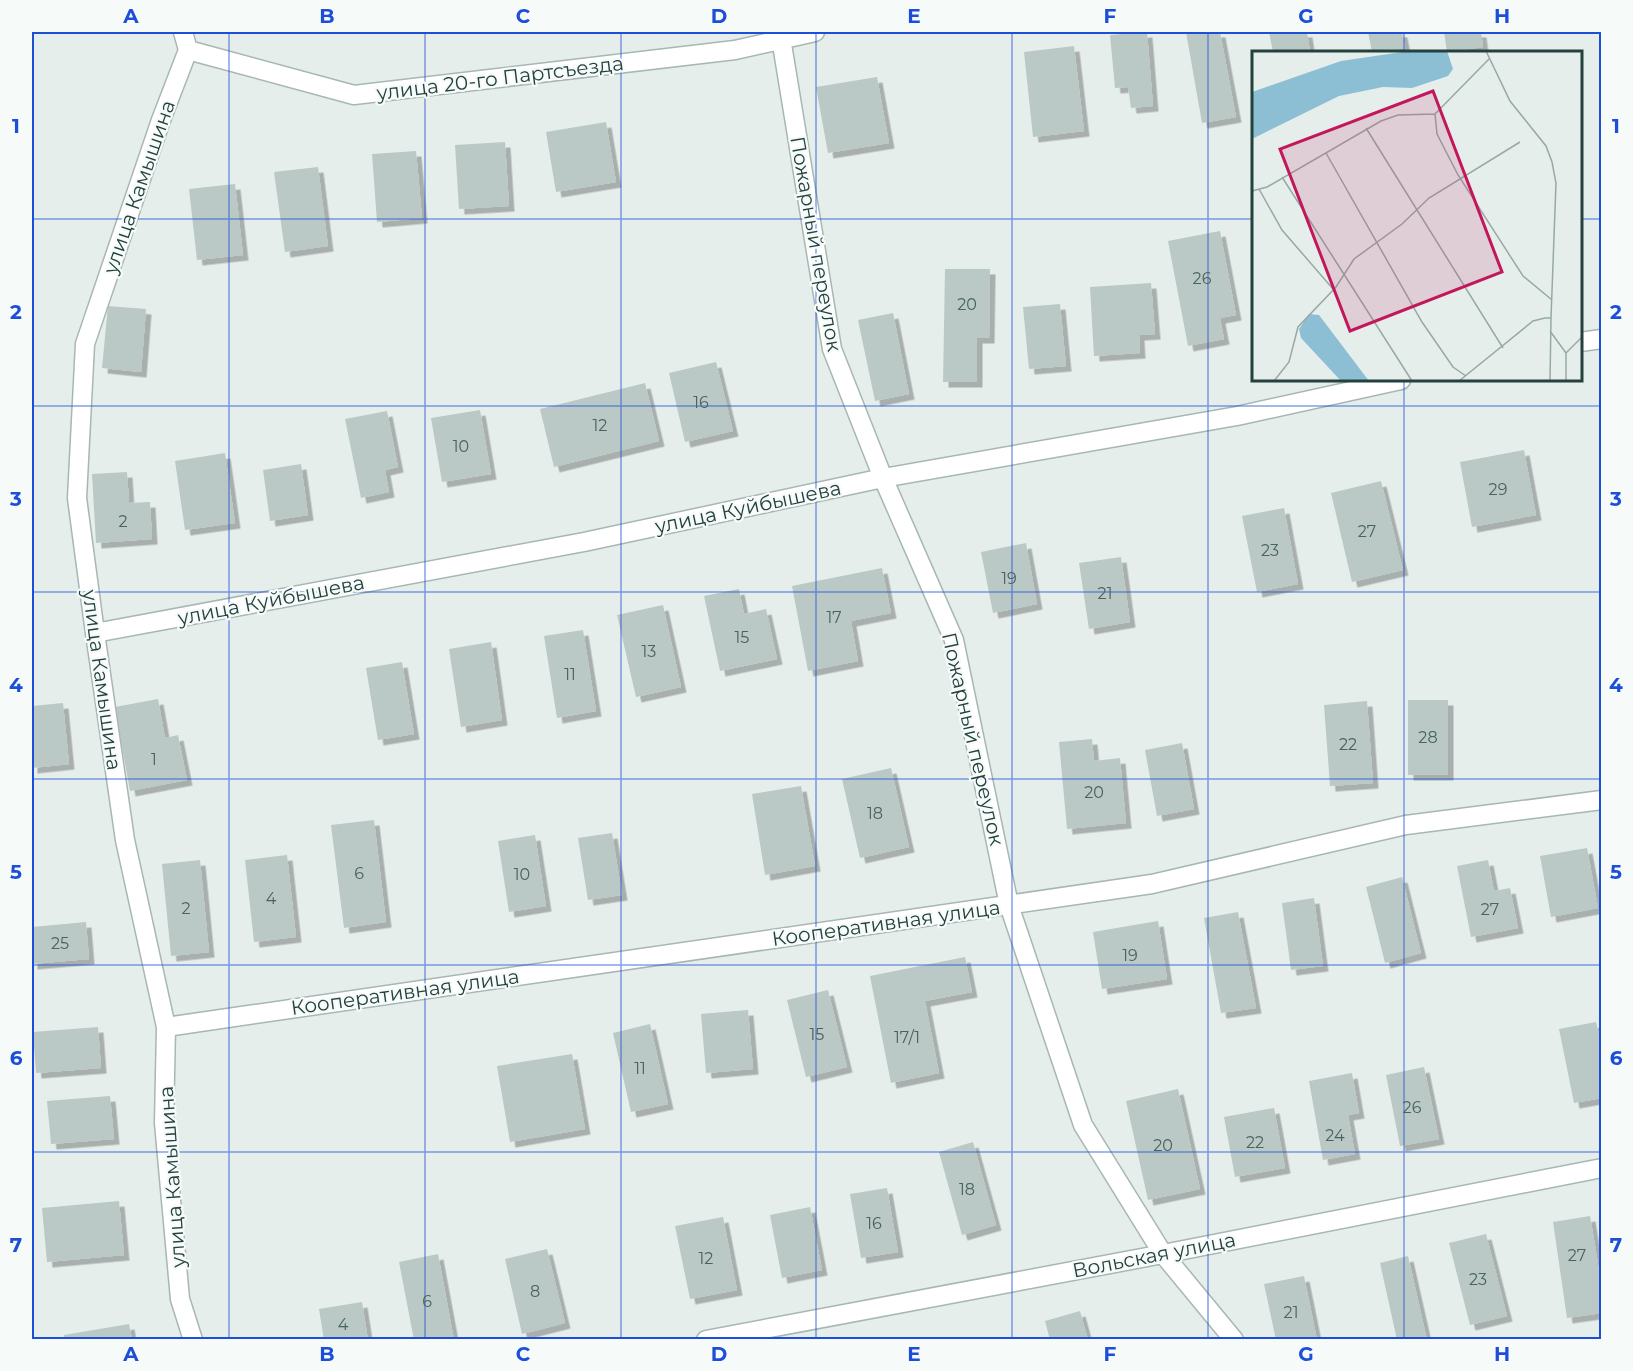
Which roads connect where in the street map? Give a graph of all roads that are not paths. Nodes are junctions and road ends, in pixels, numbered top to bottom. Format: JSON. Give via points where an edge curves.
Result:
{"nodes":[{"id":1,"x":183,"y":32,"type":"edge"},
{"id":2,"x":815,"y":32,"type":"edge"},
{"id":3,"x":780,"y":35,"type":"edge"},
{"id":4,"x":188,"y":50,"type":"junction"},
{"id":5,"x":1602,"y":339,"type":"edge"},
{"id":6,"x":1582,"y":342,"type":"edge"},
{"id":7,"x":1396,"y":381,"type":"edge"},
{"id":8,"x":883,"y":478,"type":"junction"},
{"id":9,"x":95,"y":633,"type":"junction"},
{"id":10,"x":1602,"y":800,"type":"edge"},
{"id":11,"x":1009,"y":905,"type":"junction"},
{"id":12,"x":166,"y":1027,"type":"junction"},
{"id":13,"x":1602,"y":1168,"type":"edge"},
{"id":14,"x":1163,"y":1254,"type":"junction"},
{"id":15,"x":193,"y":1340,"type":"edge"},
{"id":16,"x":706,"y":1340,"type":"edge"},
{"id":17,"x":1234,"y":1340,"type":"edge"}],
"edges":[{"from":1,"to":4,"type":"street"},
{"from":2,"to":3,"type":"street","name":"улица 20-го Партсъезда"},
{"from":3,"to":4,"type":"street","name":"улица 20-го Партсъезда","via":[[735,50],[354,95]]},
{"from":3,"to":8,"type":"street","name":"Пожарный переулок","via":[[832,349]]},
{"from":4,"to":9,"type":"street","name":"улица Камышина","via":[[85,344],[77,498]]},
{"from":5,"to":6,"type":"street"},
{"from":7,"to":8,"type":"street","name":"улица Куйбышева","via":[[1237,416]]},
{"from":8,"to":9,"type":"street","name":"улица Куйбышева","via":[[584,542]]},
{"from":8,"to":11,"type":"street","name":"Пожарный переулок","via":[[954,640]]},
{"from":9,"to":12,"type":"street","name":"улица Камышина","via":[[125,840]]},
{"from":10,"to":11,"type":"street","name":"Кооперативная улица","via":[[1406,825],[1152,884]]},
{"from":11,"to":12,"type":"street","name":"Кооперативная улица"},
{"from":11,"to":14,"type":"street","name":"Пожарный переулок","via":[[1083,1125]]},
{"from":12,"to":15,"type":"street","name":"улица Камышина","via":[[164,1123],[180,1299]]},
{"from":13,"to":14,"type":"street","name":"Вольская улица"},
{"from":14,"to":16,"type":"street","name":"Вольская улица"},
{"from":14,"to":17,"type":"street","name":"Пожарный переулок"}]}
